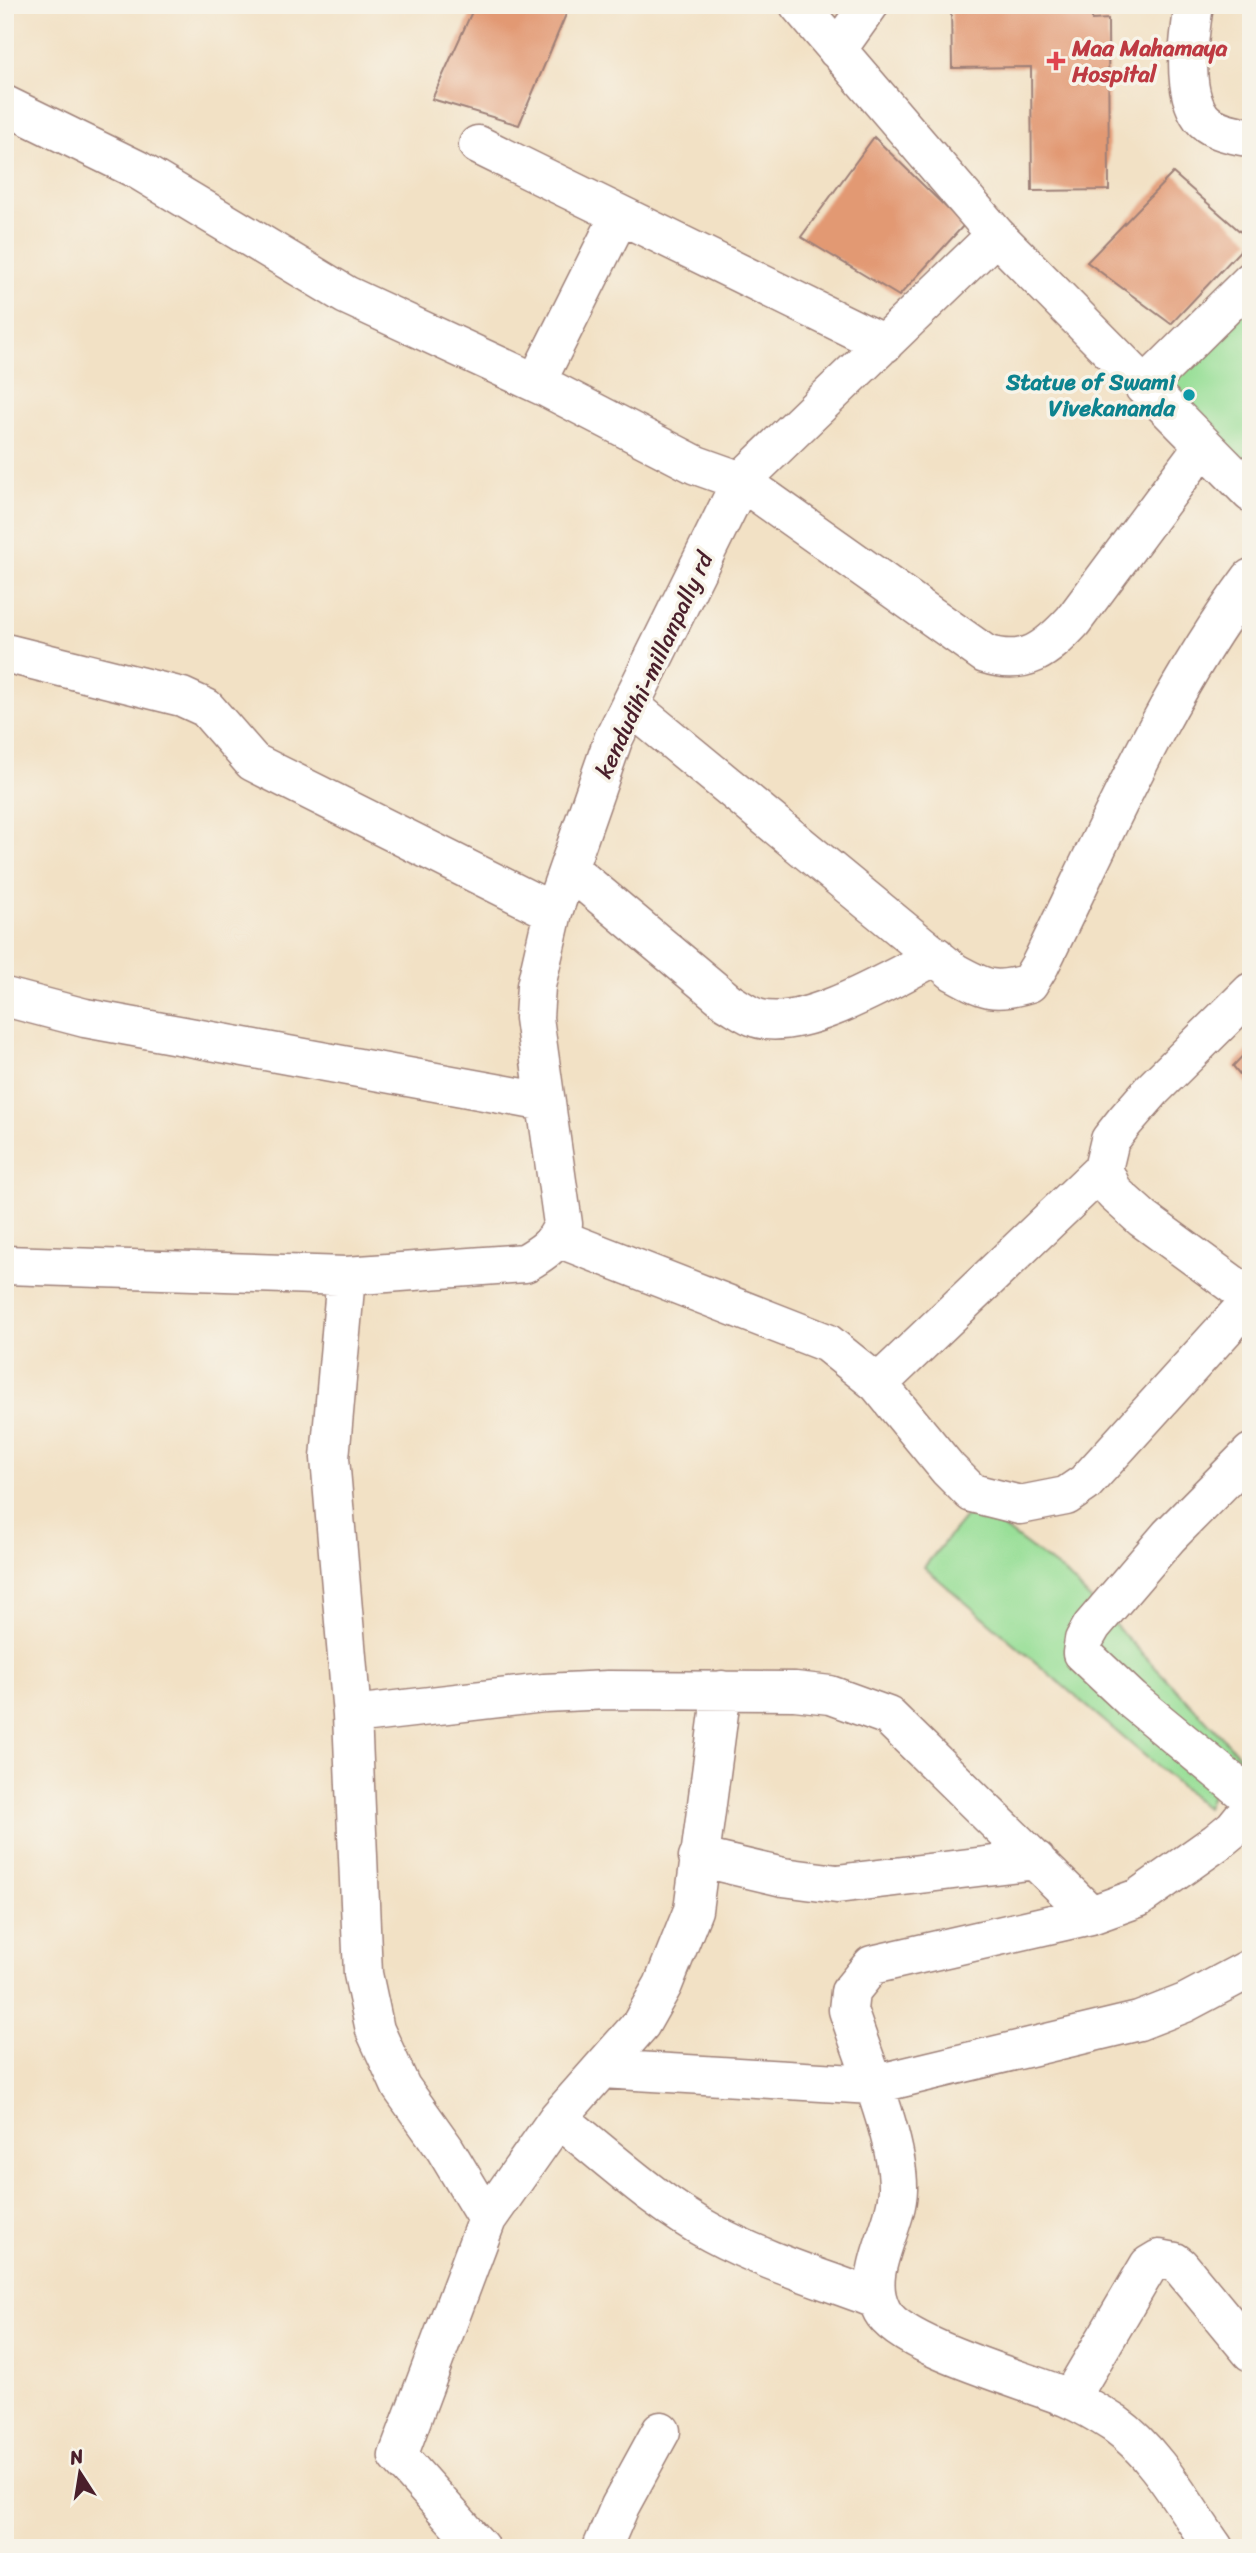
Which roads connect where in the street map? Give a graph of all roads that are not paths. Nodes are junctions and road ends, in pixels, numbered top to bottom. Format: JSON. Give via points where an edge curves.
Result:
{"nodes":[{"id":1,"x":799,"y":5,"type":"edge"},
{"id":2,"x":869,"y":5,"type":"edge"},
{"id":3,"x":1194,"y":5,"type":"edge"},
{"id":4,"x":837,"y":50,"type":"junction"},
{"id":5,"x":5,"y":104,"type":"edge"},
{"id":6,"x":1251,"y":138,"type":"edge"},
{"id":7,"x":478,"y":145,"type":"dead end"},
{"id":8,"x":620,"y":215,"type":"junction"},
{"id":9,"x":996,"y":235,"type":"junction"},
{"id":10,"x":1251,"y":281,"type":"edge"},
{"id":11,"x":884,"y":344,"type":"junction"},
{"id":12,"x":536,"y":383,"type":"junction"},
{"id":13,"x":1144,"y":387,"type":"junction"},
{"id":14,"x":1203,"y":446,"type":"junction"},
{"id":15,"x":741,"y":481,"type":"junction"},
{"id":16,"x":1251,"y":493,"type":"edge"},
{"id":17,"x":1251,"y":578,"type":"edge"},
{"id":18,"x":5,"y":653,"type":"edge"},
{"id":19,"x":631,"y":706,"type":"junction"},
{"id":20,"x":569,"y":869,"type":"junction"},
{"id":21,"x":553,"y":912,"type":"junction"},
{"id":22,"x":936,"y":956,"type":"junction"},
{"id":23,"x":1251,"y":992,"type":"edge"},
{"id":24,"x":5,"y":998,"type":"edge"},
{"id":25,"x":545,"y":1102,"type":"junction"},
{"id":26,"x":1103,"y":1169,"type":"junction"},
{"id":27,"x":558,"y":1238,"type":"junction"},
{"id":28,"x":5,"y":1265,"type":"edge"},
{"id":29,"x":346,"y":1276,"type":"junction"},
{"id":30,"x":1251,"y":1299,"type":"edge"},
{"id":31,"x":878,"y":1384,"type":"junction"},
{"id":32,"x":1251,"y":1453,"type":"edge"},
{"id":33,"x":722,"y":1690,"type":"junction"},
{"id":34,"x":352,"y":1714,"type":"junction"},
{"id":35,"x":1249,"y":1811,"type":"edge"},
{"id":36,"x":698,"y":1857,"type":"junction"},
{"id":37,"x":1036,"y":1860,"type":"junction"},
{"id":38,"x":1091,"y":1914,"type":"junction"},
{"id":39,"x":1245,"y":1982,"type":"edge"},
{"id":40,"x":602,"y":2069,"type":"junction"},
{"id":41,"x":872,"y":2085,"type":"junction"},
{"id":42,"x":558,"y":2118,"type":"junction"},
{"id":43,"x":486,"y":2219,"type":"junction"},
{"id":44,"x":876,"y":2299,"type":"junction"},
{"id":45,"x":1251,"y":2352,"type":"edge"},
{"id":46,"x":1070,"y":2399,"type":"junction"},
{"id":47,"x":661,"y":2431,"type":"dead end"},
{"id":48,"x":480,"y":2548,"type":"edge"},
{"id":49,"x":602,"y":2548,"type":"edge"},
{"id":50,"x":1214,"y":2548,"type":"edge"}],
"edges":[{"from":1,"to":4,"type":"street"},
{"from":2,"to":4,"type":"street"},
{"from":3,"to":6,"type":"street","via":[[1190,79],[1201,117],[1211,126]]},
{"from":4,"to":9,"type":"street"},
{"from":5,"to":12,"type":"street","via":[[138,170],[346,295]]},
{"from":7,"to":8,"type":"street"},
{"from":8,"to":11,"type":"street"},
{"from":8,"to":12,"type":"street"},
{"from":9,"to":11,"type":"street"},
{"from":9,"to":13,"type":"street"},
{"from":10,"to":13,"type":"street"},
{"from":11,"to":15,"type":"street"},
{"from":12,"to":15,"type":"street","via":[[696,465]]},
{"from":13,"to":14,"type":"street"},
{"from":14,"to":15,"type":"street","via":[[1054,642],[1033,655],[1006,661],[985,654]]},
{"from":14,"to":16,"type":"street"},
{"from":15,"to":19,"type":"street","name":"kendudihi-millanpally rd"},
{"from":17,"to":22,"type":"street","via":[[1222,616],[1164,714],[1029,983],[1006,990],[985,989]]},
{"from":18,"to":21,"type":"street","via":[[182,697],[206,708],[253,762]]},
{"from":19,"to":20,"type":"street","name":"kendudihi-millanpally rd","via":[[613,740]]},
{"from":19,"to":22,"type":"street"},
{"from":20,"to":21,"type":"street","name":"kendudihi-millanpally rd"},
{"from":20,"to":22,"type":"street","via":[[728,1002],[758,1019],[804,1017],[828,1009]]},
{"from":21,"to":25,"type":"street","name":"kendudihi-millanpally rd","via":[[534,1018]]},
{"from":23,"to":26,"type":"street","via":[[1125,1121],[1110,1140]]},
{"from":24,"to":25,"type":"street","via":[[85,1018]]},
{"from":25,"to":27,"type":"street","name":"kendudihi-millanpally rd","via":[[563,1224]]},
{"from":26,"to":30,"type":"street","via":[[1114,1192],[1143,1219]]},
{"from":26,"to":31,"type":"street"},
{"from":27,"to":29,"type":"street","via":[[546,1252],[525,1263]]},
{"from":27,"to":31,"type":"street","via":[[801,1331],[827,1343]]},
{"from":28,"to":29,"type":"street"},
{"from":29,"to":34,"type":"street","via":[[330,1458]]},
{"from":30,"to":31,"type":"street","via":[[1085,1483],[1045,1503],[1020,1505],[972,1493]]},
{"from":32,"to":35,"type":"street","via":[[1169,1536],[1092,1626],[1082,1653]]},
{"from":33,"to":34,"type":"street","via":[[544,1693]]},
{"from":33,"to":36,"type":"street"},
{"from":33,"to":37,"type":"street","via":[[830,1695],[888,1716]]},
{"from":34,"to":43,"type":"street","via":[[363,1974],[375,2029],[401,2087]]},
{"from":35,"to":38,"type":"street","via":[[1217,1842],[1138,1898]]},
{"from":36,"to":37,"type":"street","via":[[813,1883],[837,1884]]},
{"from":36,"to":40,"type":"street","via":[[686,1934],[641,2024]]},
{"from":37,"to":38,"type":"street"},
{"from":38,"to":41,"type":"street","via":[[872,1965],[850,1992],[848,2010]]},
{"from":39,"to":41,"type":"street","via":[[1139,2021]]},
{"from":40,"to":41,"type":"street"},
{"from":40,"to":42,"type":"street"},
{"from":41,"to":44,"type":"street","via":[[894,2156],[898,2189],[894,2221],[874,2274]]},
{"from":42,"to":43,"type":"street"},
{"from":42,"to":44,"type":"street","via":[[712,2233],[762,2257]]},
{"from":43,"to":48,"type":"street","via":[[398,2456]]},
{"from":44,"to":46,"type":"street","via":[[884,2315],[949,2355]]},
{"from":45,"to":46,"type":"street","via":[[1180,2266],[1159,2259],[1149,2265]]},
{"from":46,"to":50,"type":"street","via":[[1137,2440]]},
{"from":47,"to":49,"type":"street"}]}
